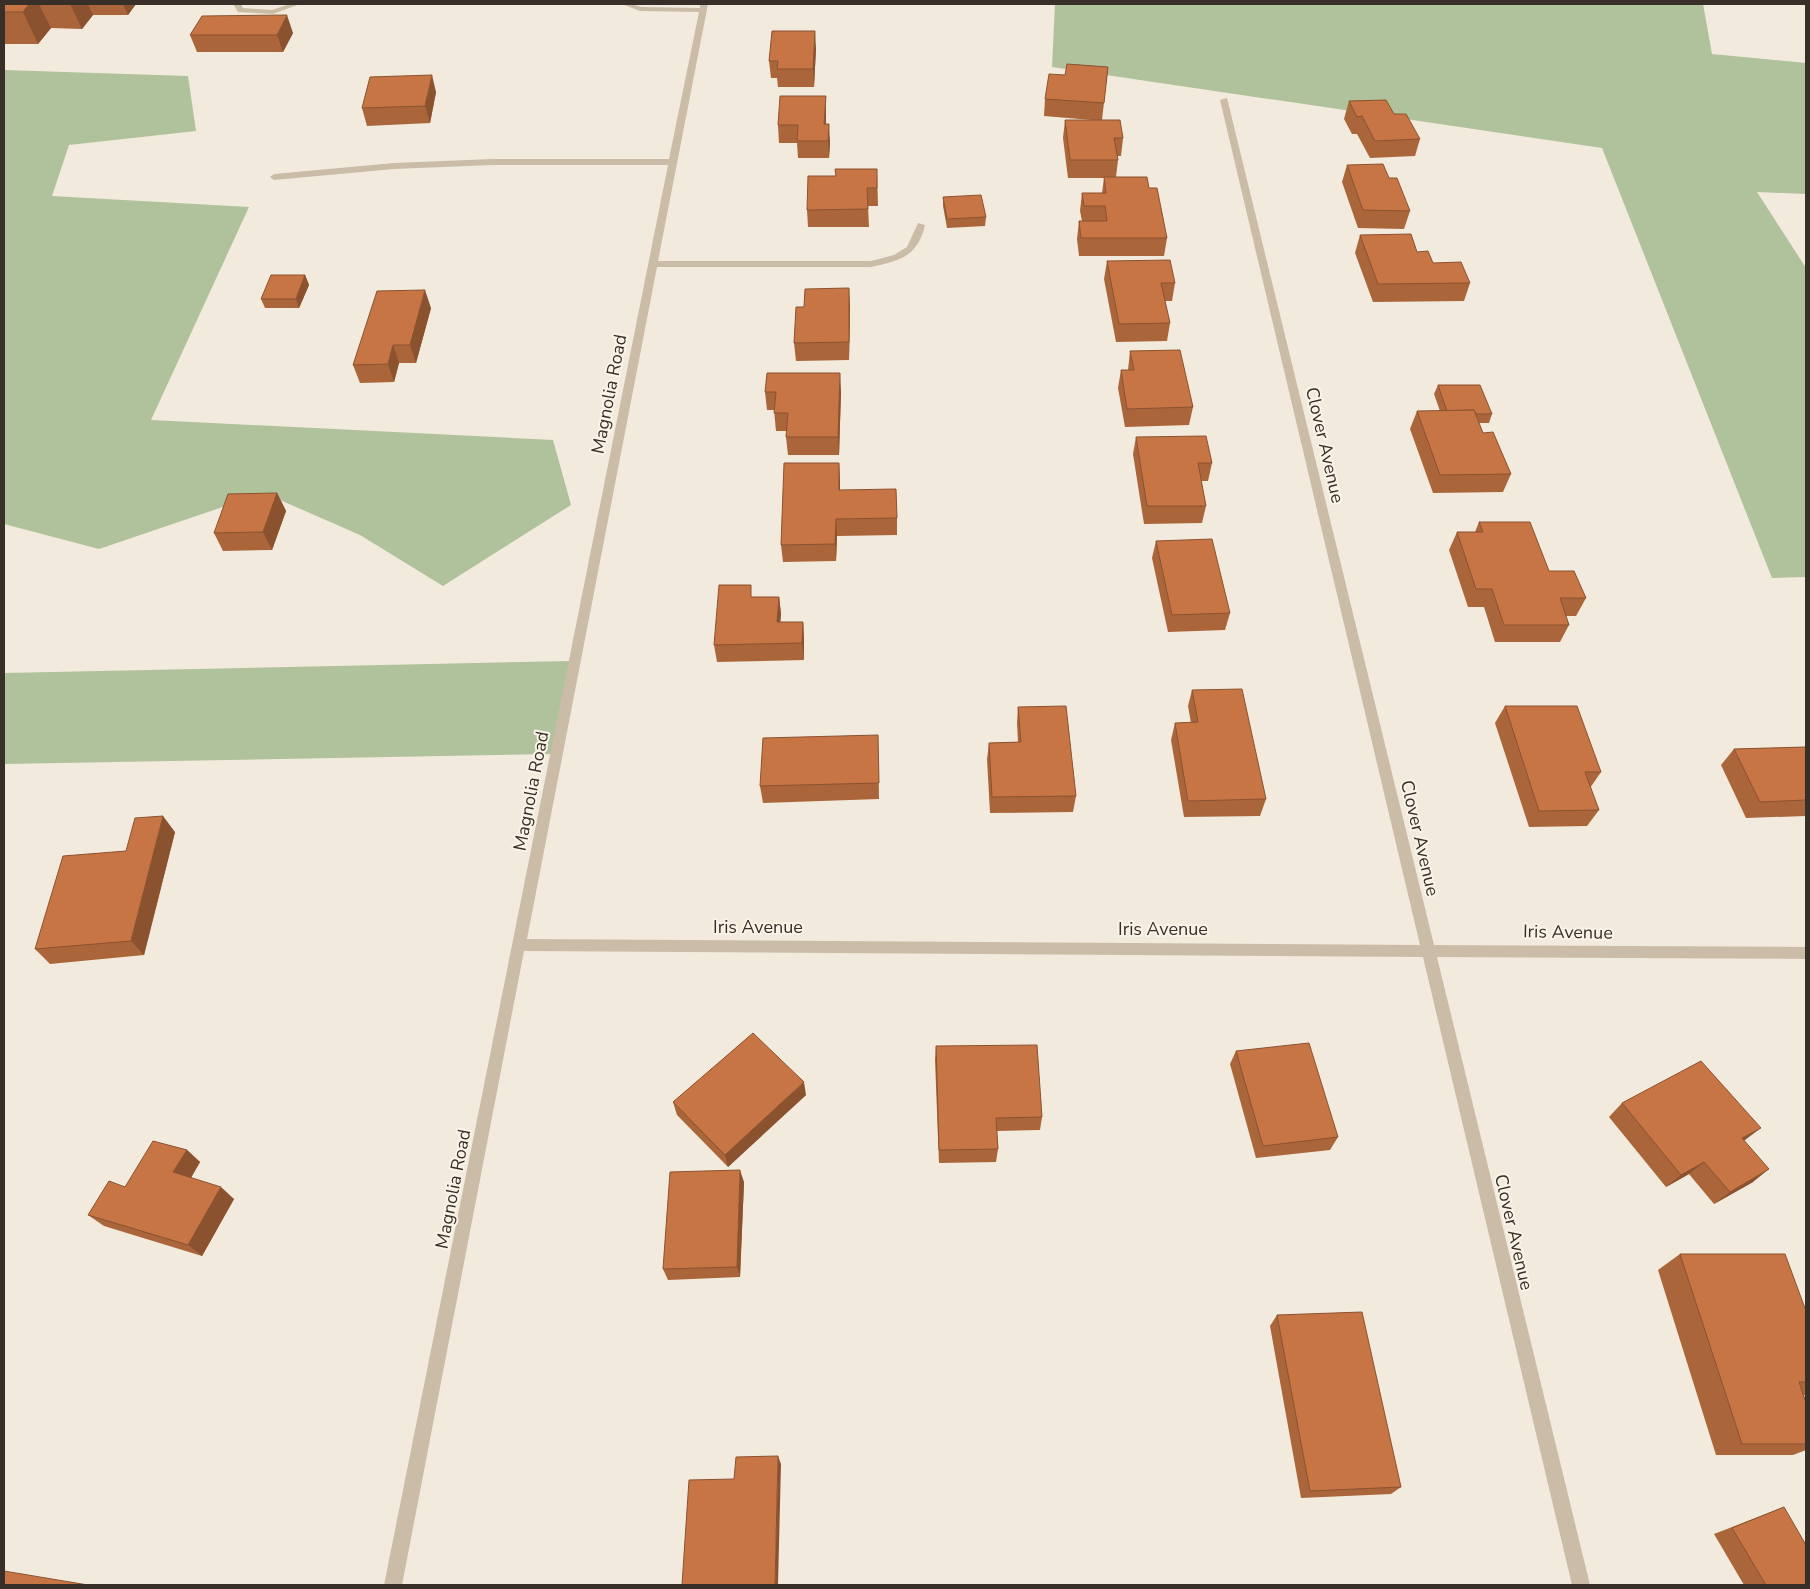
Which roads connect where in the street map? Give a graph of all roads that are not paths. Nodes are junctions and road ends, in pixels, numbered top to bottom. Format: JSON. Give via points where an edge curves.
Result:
{"nodes":[{"id":1,"x":237,"y":4,"type":"edge"},
{"id":2,"x":296,"y":4,"type":"edge"},
{"id":3,"x":626,"y":4,"type":"edge"},
{"id":4,"x":703,"y":7,"type":"edge"},
{"id":5,"x":1224,"y":100,"type":"dead end"},
{"id":6,"x":672,"y":162,"type":"junction"},
{"id":7,"x":274,"y":177,"type":"dead end"},
{"id":8,"x":921,"y":225,"type":"dead end"},
{"id":9,"x":653,"y":264,"type":"junction"},
{"id":10,"x":519,"y":945,"type":"junction"},
{"id":11,"x":1428,"y":949,"type":"junction"},
{"id":12,"x":1806,"y":953,"type":"edge"},
{"id":13,"x":393,"y":1585,"type":"edge"},
{"id":14,"x":1581,"y":1585,"type":"edge"}],
"edges":[{"from":1,"to":2,"type":"street","via":[[241,10],[273,12]]},
{"from":3,"to":4,"type":"street","via":[[640,9]]},
{"from":4,"to":6,"type":"street","name":"Magnolia Road"},
{"from":5,"to":11,"type":"street","name":"Clover Avenue"},
{"from":6,"to":7,"type":"street","via":[[492,162],[394,166]]},
{"from":6,"to":9,"type":"street","name":"Magnolia Road"},
{"from":8,"to":9,"type":"street","via":[[918,240],[906,252],[871,264]]},
{"from":9,"to":10,"type":"street","name":"Magnolia Road"},
{"from":10,"to":11,"type":"street","name":"Iris Avenue"},
{"from":10,"to":13,"type":"street","name":"Magnolia Road"},
{"from":11,"to":12,"type":"street","name":"Iris Avenue"},
{"from":11,"to":14,"type":"street","name":"Clover Avenue"}]}
